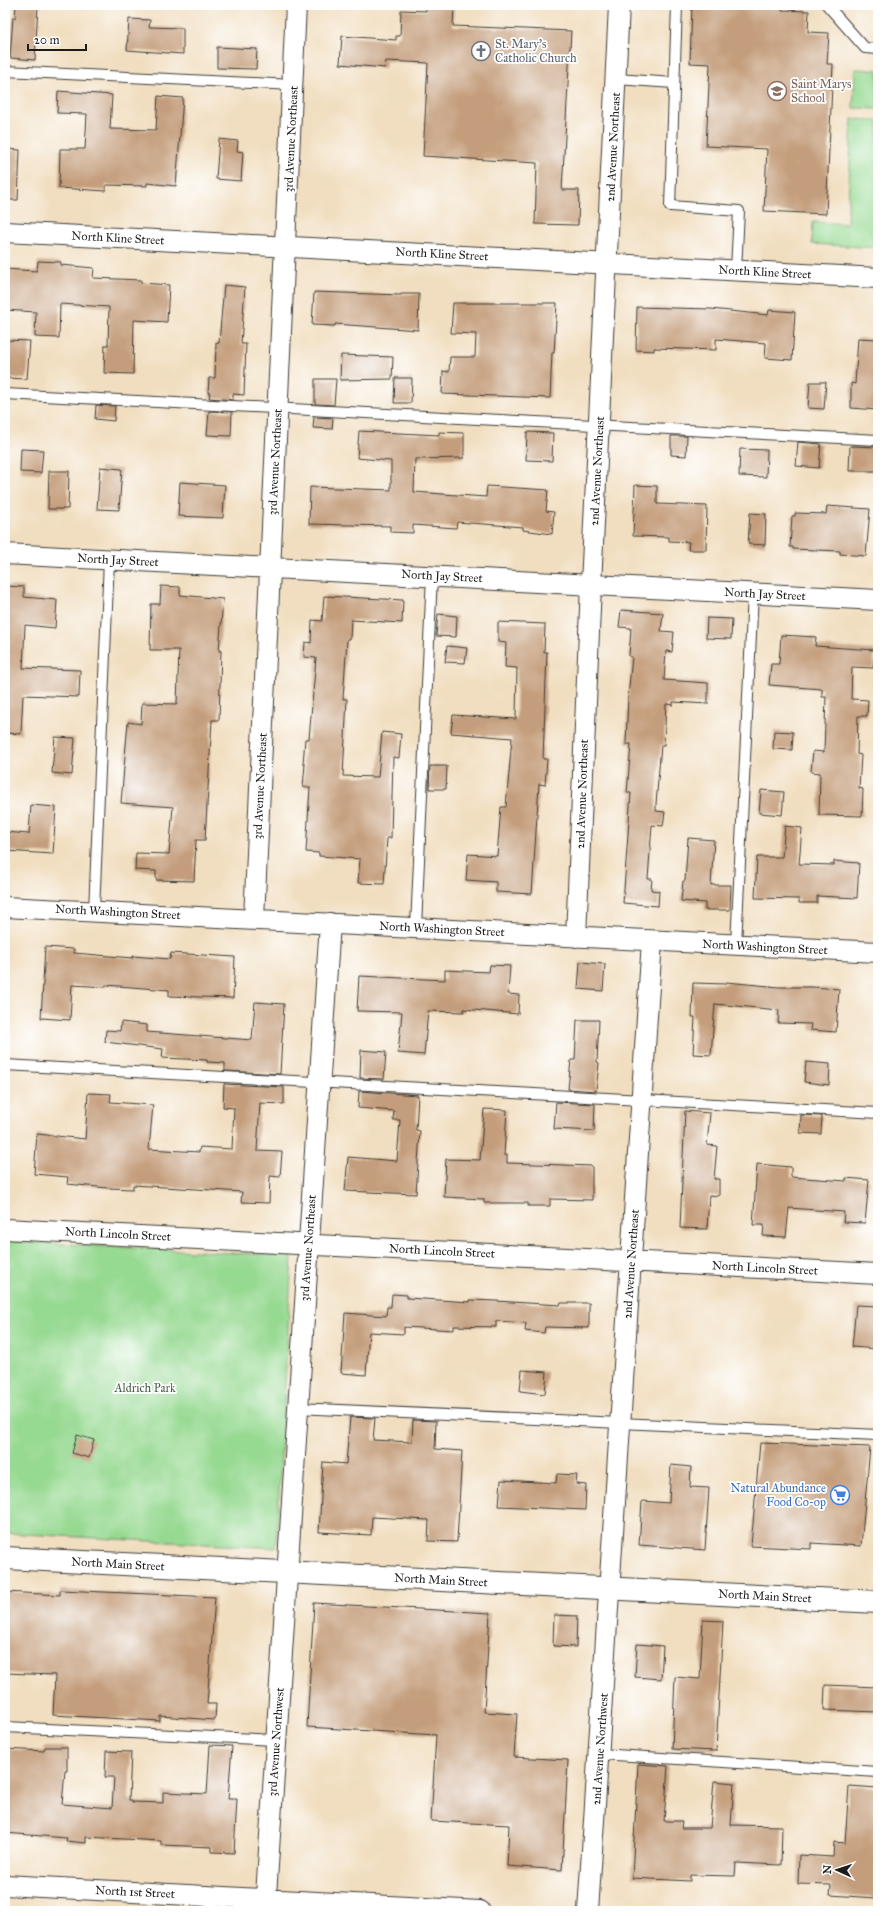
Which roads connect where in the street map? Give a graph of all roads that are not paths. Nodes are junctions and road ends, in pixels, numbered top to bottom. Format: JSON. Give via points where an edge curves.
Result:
{"nodes":[{"id":1,"x":296,"y":5,"type":"edge"},
{"id":2,"x":620,"y":5,"type":"edge"},
{"id":3,"x":676,"y":5,"type":"edge"},
{"id":4,"x":827,"y":5,"type":"edge"},
{"id":5,"x":878,"y":49,"type":"edge"},
{"id":6,"x":5,"y":71,"type":"edge"},
{"id":7,"x":616,"y":79,"type":"junction"},
{"id":8,"x":674,"y":83,"type":"junction"},
{"id":9,"x":293,"y":85,"type":"junction"},
{"id":10,"x":5,"y":232,"type":"edge"},
{"id":11,"x":286,"y":246,"type":"junction"},
{"id":12,"x":607,"y":262,"type":"junction"},
{"id":13,"x":736,"y":270,"type":"junction"},
{"id":14,"x":878,"y":278,"type":"edge"},
{"id":15,"x":5,"y":394,"type":"edge"},
{"id":16,"x":278,"y":408,"type":"junction"},
{"id":17,"x":599,"y":425,"type":"junction"},
{"id":18,"x":878,"y":440,"type":"edge"},
{"id":19,"x":5,"y":554,"type":"edge"},
{"id":20,"x":109,"y":560,"type":"junction"},
{"id":21,"x":270,"y":568,"type":"junction"},
{"id":22,"x":432,"y":576,"type":"junction"},
{"id":23,"x":591,"y":585,"type":"junction"},
{"id":24,"x":753,"y":593,"type":"junction"},
{"id":25,"x":878,"y":600,"type":"edge"},
{"id":26,"x":5,"y":907,"type":"edge"},
{"id":27,"x":94,"y":911,"type":"junction"},
{"id":28,"x":5,"y":914,"type":"edge"},
{"id":29,"x":254,"y":919,"type":"junction"},
{"id":30,"x":330,"y":923,"type":"junction"},
{"id":31,"x":416,"y":927,"type":"junction"},
{"id":32,"x":576,"y":937,"type":"junction"},
{"id":33,"x":652,"y":941,"type":"junction"},
{"id":34,"x":736,"y":946,"type":"junction"},
{"id":35,"x":878,"y":952,"type":"edge"},
{"id":36,"x":5,"y":1065,"type":"edge"},
{"id":37,"x":319,"y":1082,"type":"junction"},
{"id":38,"x":642,"y":1100,"type":"junction"},
{"id":39,"x":878,"y":1113,"type":"edge"},
{"id":40,"x":5,"y":1228,"type":"edge"},
{"id":41,"x":308,"y":1244,"type":"junction"},
{"id":42,"x":631,"y":1260,"type":"junction"},
{"id":43,"x":878,"y":1274,"type":"edge"},
{"id":44,"x":297,"y":1408,"type":"junction"},
{"id":45,"x":621,"y":1423,"type":"junction"},
{"id":46,"x":878,"y":1436,"type":"edge"},
{"id":47,"x":5,"y":1558,"type":"edge"},
{"id":48,"x":287,"y":1573,"type":"junction"},
{"id":49,"x":610,"y":1588,"type":"junction"},
{"id":50,"x":878,"y":1602,"type":"edge"},
{"id":51,"x":5,"y":1727,"type":"edge"},
{"id":52,"x":276,"y":1740,"type":"junction"},
{"id":53,"x":600,"y":1754,"type":"junction"},
{"id":54,"x":878,"y":1772,"type":"edge"},
{"id":55,"x":5,"y":1885,"type":"edge"},
{"id":56,"x":265,"y":1905,"type":"edge"},
{"id":57,"x":480,"y":1911,"type":"edge"},
{"id":58,"x":588,"y":1911,"type":"edge"}],
"edges":[{"from":1,"to":9,"type":"street","name":"3rd Avenue Northeast"},
{"from":2,"to":7,"type":"street","name":"2nd Avenue Northeast"},
{"from":3,"to":8,"type":"lane"},
{"from":4,"to":5,"type":"lane","via":[[865,48]]},
{"from":6,"to":9,"type":"lane"},
{"from":7,"to":8,"type":"lane"},
{"from":7,"to":12,"type":"street","name":"2nd Avenue Northeast"},
{"from":8,"to":13,"type":"lane","via":[[670,206],[739,211]]},
{"from":9,"to":11,"type":"street","name":"3rd Avenue Northeast"},
{"from":10,"to":11,"type":"street","name":"North Kline Street"},
{"from":11,"to":12,"type":"street","name":"North Kline Street"},
{"from":11,"to":16,"type":"street","name":"3rd Avenue Northeast"},
{"from":12,"to":13,"type":"street","name":"North Kline Street"},
{"from":12,"to":17,"type":"street","name":"2nd Avenue Northeast"},
{"from":13,"to":14,"type":"street","name":"North Kline Street"},
{"from":15,"to":16,"type":"lane"},
{"from":16,"to":17,"type":"lane"},
{"from":16,"to":21,"type":"street","name":"3rd Avenue Northeast"},
{"from":17,"to":18,"type":"lane"},
{"from":17,"to":23,"type":"street","name":"2nd Avenue Northeast"},
{"from":19,"to":20,"type":"street","name":"North Jay Street"},
{"from":20,"to":21,"type":"street","name":"North Jay Street"},
{"from":20,"to":27,"type":"lane"},
{"from":21,"to":22,"type":"street","name":"North Jay Street"},
{"from":21,"to":29,"type":"street","name":"3rd Avenue Northeast"},
{"from":22,"to":23,"type":"street","name":"North Jay Street"},
{"from":22,"to":31,"type":"lane"},
{"from":23,"to":24,"type":"street","name":"North Jay Street"},
{"from":23,"to":32,"type":"street","name":"2nd Avenue Northeast"},
{"from":24,"to":25,"type":"street","name":"North Jay Street"},
{"from":24,"to":34,"type":"lane"},
{"from":26,"to":27,"type":"street","name":"North Washington Street"},
{"from":26,"to":28,"type":"street"},
{"from":27,"to":29,"type":"street","name":"North Washington Street"},
{"from":29,"to":30,"type":"street","name":"North Washington Street"},
{"from":30,"to":31,"type":"street","name":"North Washington Street"},
{"from":30,"to":37,"type":"street","name":"3rd Avenue Northeast"},
{"from":31,"to":32,"type":"street","name":"North Washington Street"},
{"from":32,"to":33,"type":"street","name":"North Washington Street"},
{"from":33,"to":34,"type":"street","name":"North Washington Street"},
{"from":33,"to":38,"type":"street","name":"2nd Avenue Northeast"},
{"from":34,"to":35,"type":"street","name":"North Washington Street"},
{"from":36,"to":37,"type":"lane"},
{"from":37,"to":38,"type":"lane"},
{"from":37,"to":41,"type":"street","name":"3rd Avenue Northeast"},
{"from":38,"to":39,"type":"lane"},
{"from":38,"to":42,"type":"street","name":"2nd Avenue Northeast"},
{"from":40,"to":41,"type":"street","name":"North Lincoln Street"},
{"from":41,"to":42,"type":"street","name":"North Lincoln Street"},
{"from":41,"to":44,"type":"street","name":"3rd Avenue Northeast"},
{"from":42,"to":43,"type":"street","name":"North Lincoln Street"},
{"from":42,"to":45,"type":"street","name":"2nd Avenue Northeast"},
{"from":44,"to":45,"type":"lane"},
{"from":44,"to":48,"type":"street","name":"3rd Avenue Northeast"},
{"from":45,"to":46,"type":"lane"},
{"from":45,"to":49,"type":"street","name":"2nd Avenue Northeast"},
{"from":47,"to":48,"type":"street","name":"North Main Street"},
{"from":48,"to":49,"type":"street","name":"North Main Street"},
{"from":48,"to":52,"type":"street","name":"3rd Avenue Northwest"},
{"from":49,"to":50,"type":"street","name":"North Main Street"},
{"from":49,"to":53,"type":"street","name":"2nd Avenue Northwest"},
{"from":51,"to":52,"type":"lane"},
{"from":52,"to":56,"type":"street","name":"3rd Avenue Northwest"},
{"from":53,"to":54,"type":"lane"},
{"from":53,"to":58,"type":"street","name":"2nd Avenue Northwest"},
{"from":55,"to":56,"type":"street","name":"North 1st Street"},
{"from":56,"to":57,"type":"street","name":"North 1st Street"}]}
